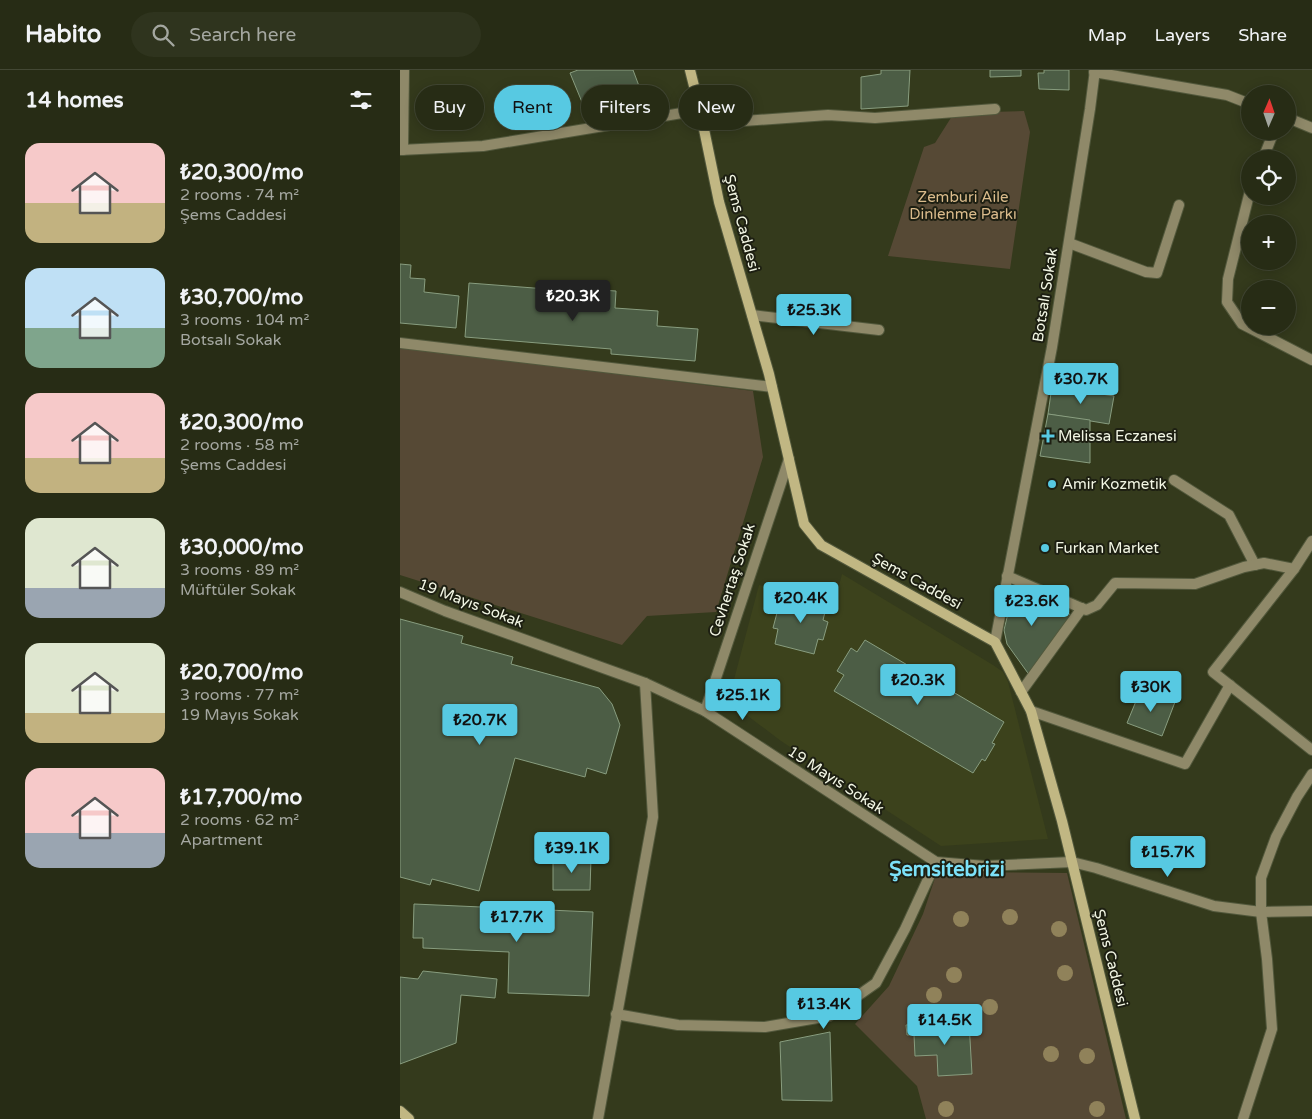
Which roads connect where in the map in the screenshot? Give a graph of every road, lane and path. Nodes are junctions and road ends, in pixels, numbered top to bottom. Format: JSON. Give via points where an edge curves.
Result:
{"nodes":[{"id":1,"x":404,"y":70,"type":"edge"},
{"id":2,"x":690,"y":70,"type":"edge"},
{"id":3,"x":1095,"y":71,"type":"edge"},
{"id":4,"x":694,"y":85,"type":"edge"},
{"id":5,"x":1241,"y":100,"type":"edge"},
{"id":6,"x":995,"y":108,"type":"dead end"},
{"id":7,"x":679,"y":113,"type":"edge"},
{"id":8,"x":753,"y":121,"type":"edge"},
{"id":9,"x":1296,"y":121,"type":"edge"},
{"id":10,"x":1312,"y":128,"type":"edge"},
{"id":11,"x":704,"y":130,"type":"edge"},
{"id":12,"x":402,"y":150,"type":"edge"},
{"id":13,"x":1179,"y":205,"type":"dead end"},
{"id":14,"x":1246,"y":205,"type":"edge"},
{"id":15,"x":1068,"y":243,"type":"junction"},
{"id":16,"x":752,"y":315,"type":"junction"},
{"id":17,"x":880,"y":330,"type":"dead end"},
{"id":18,"x":400,"y":343,"type":"edge"},
{"id":19,"x":1312,"y":360,"type":"edge"},
{"id":20,"x":772,"y":387,"type":"junction"},
{"id":21,"x":789,"y":459,"type":"junction"},
{"id":22,"x":1174,"y":480,"type":"dead end"},
{"id":23,"x":1312,"y":541,"type":"edge"},
{"id":24,"x":1308,"y":554,"type":"edge"},
{"id":25,"x":1255,"y":565,"type":"junction"},
{"id":26,"x":1294,"y":569,"type":"junction"},
{"id":27,"x":1007,"y":576,"type":"junction"},
{"id":28,"x":400,"y":592,"type":"edge"},
{"id":29,"x":1082,"y":608,"type":"junction"},
{"id":30,"x":995,"y":642,"type":"junction"},
{"id":31,"x":645,"y":683,"type":"junction"},
{"id":32,"x":1230,"y":685,"type":"junction"},
{"id":33,"x":1021,"y":692,"type":"junction"},
{"id":34,"x":705,"y":712,"type":"junction"},
{"id":35,"x":1031,"y":712,"type":"junction"},
{"id":36,"x":1312,"y":750,"type":"edge"},
{"id":37,"x":1312,"y":774,"type":"edge"},
{"id":38,"x":936,"y":862,"type":"junction"},
{"id":39,"x":1072,"y":862,"type":"junction"},
{"id":40,"x":1312,"y":911,"type":"edge"},
{"id":41,"x":1261,"y":912,"type":"junction"},
{"id":42,"x":616,"y":1014,"type":"junction"},
{"id":43,"x":400,"y":1111,"type":"edge"},
{"id":44,"x":409,"y":1119,"type":"edge"},
{"id":45,"x":598,"y":1119,"type":"edge"},
{"id":46,"x":1135,"y":1119,"type":"edge"},
{"id":47,"x":1243,"y":1119,"type":"edge"}],
"edges":[{"from":1,"to":12,"type":"street"},
{"from":2,"to":4,"type":"street","name":"Şems Caddesi"},
{"from":3,"to":5,"type":"street","via":[[1228,95]]},
{"from":3,"to":15,"type":"street","name":"Botsalı Sokak"},
{"from":6,"to":8,"type":"street","via":[[875,118],[828,116]]},
{"from":7,"to":12,"type":"street","via":[[483,146]]},
{"from":9,"to":10,"type":"street"},
{"from":11,"to":16,"type":"street","name":"Şems Caddesi","via":[[719,202]]},
{"from":13,"to":15,"type":"street","via":[[1157,273],[1146,272]]},
{"from":14,"to":19,"type":"street","via":[[1228,279],[1226,302],[1242,324]]},
{"from":15,"to":27,"type":"street","name":"Botsalı Sokak","via":[[1052,347]]},
{"from":16,"to":17,"type":"street"},
{"from":16,"to":20,"type":"street","name":"Şems Caddesi"},
{"from":18,"to":20,"type":"street"},
{"from":20,"to":21,"type":"street","name":"Şems Caddesi"},
{"from":21,"to":30,"type":"street","name":"Şems Caddesi","via":[[804,524],[821,545]]},
{"from":21,"to":34,"type":"street","name":"Cevhertaş Sokak"},
{"from":22,"to":25,"type":"street","via":[[1229,515]]},
{"from":23,"to":24,"type":"street"},
{"from":24,"to":26,"type":"street"},
{"from":25,"to":26,"type":"street","via":[[1264,563]]},
{"from":25,"to":29,"type":"street","via":[[1194,584],[1115,583],[1097,605],[1086,610]]},
{"from":26,"to":32,"type":"street","via":[[1212,672]]},
{"from":27,"to":29,"type":"street"},
{"from":27,"to":30,"type":"street","name":"Botsalı Sokak"},
{"from":28,"to":31,"type":"street","name":"19 Mayıs Sokak"},
{"from":29,"to":33,"type":"street"},
{"from":30,"to":33,"type":"street","name":"Şems Caddesi"},
{"from":31,"to":34,"type":"street","name":"19 Mayıs Sokak"},
{"from":31,"to":42,"type":"street","via":[[653,817]]},
{"from":32,"to":35,"type":"street","via":[[1185,764]]},
{"from":32,"to":36,"type":"street"},
{"from":33,"to":35,"type":"street","name":"Şems Caddesi"},
{"from":34,"to":38,"type":"street","name":"19 Mayıs Sokak"},
{"from":35,"to":39,"type":"street","name":"Şems Caddesi"},
{"from":37,"to":41,"type":"street","via":[[1276,837],[1261,878]]},
{"from":38,"to":39,"type":"street","name":"19 Mayıs Sokak","via":[[986,866]]},
{"from":38,"to":42,"type":"street","via":[[876,983],[829,1016],[764,1027],[678,1025]]},
{"from":39,"to":41,"type":"street","name":"19 Mayıs Sokak","via":[[1214,906]]},
{"from":39,"to":46,"type":"street","name":"Şems Caddesi"},
{"from":40,"to":41,"type":"street","name":"19 Mayıs Sokak"},
{"from":41,"to":47,"type":"street","via":[[1272,1029]]},
{"from":42,"to":45,"type":"street"},
{"from":43,"to":44,"type":"street"}]}
